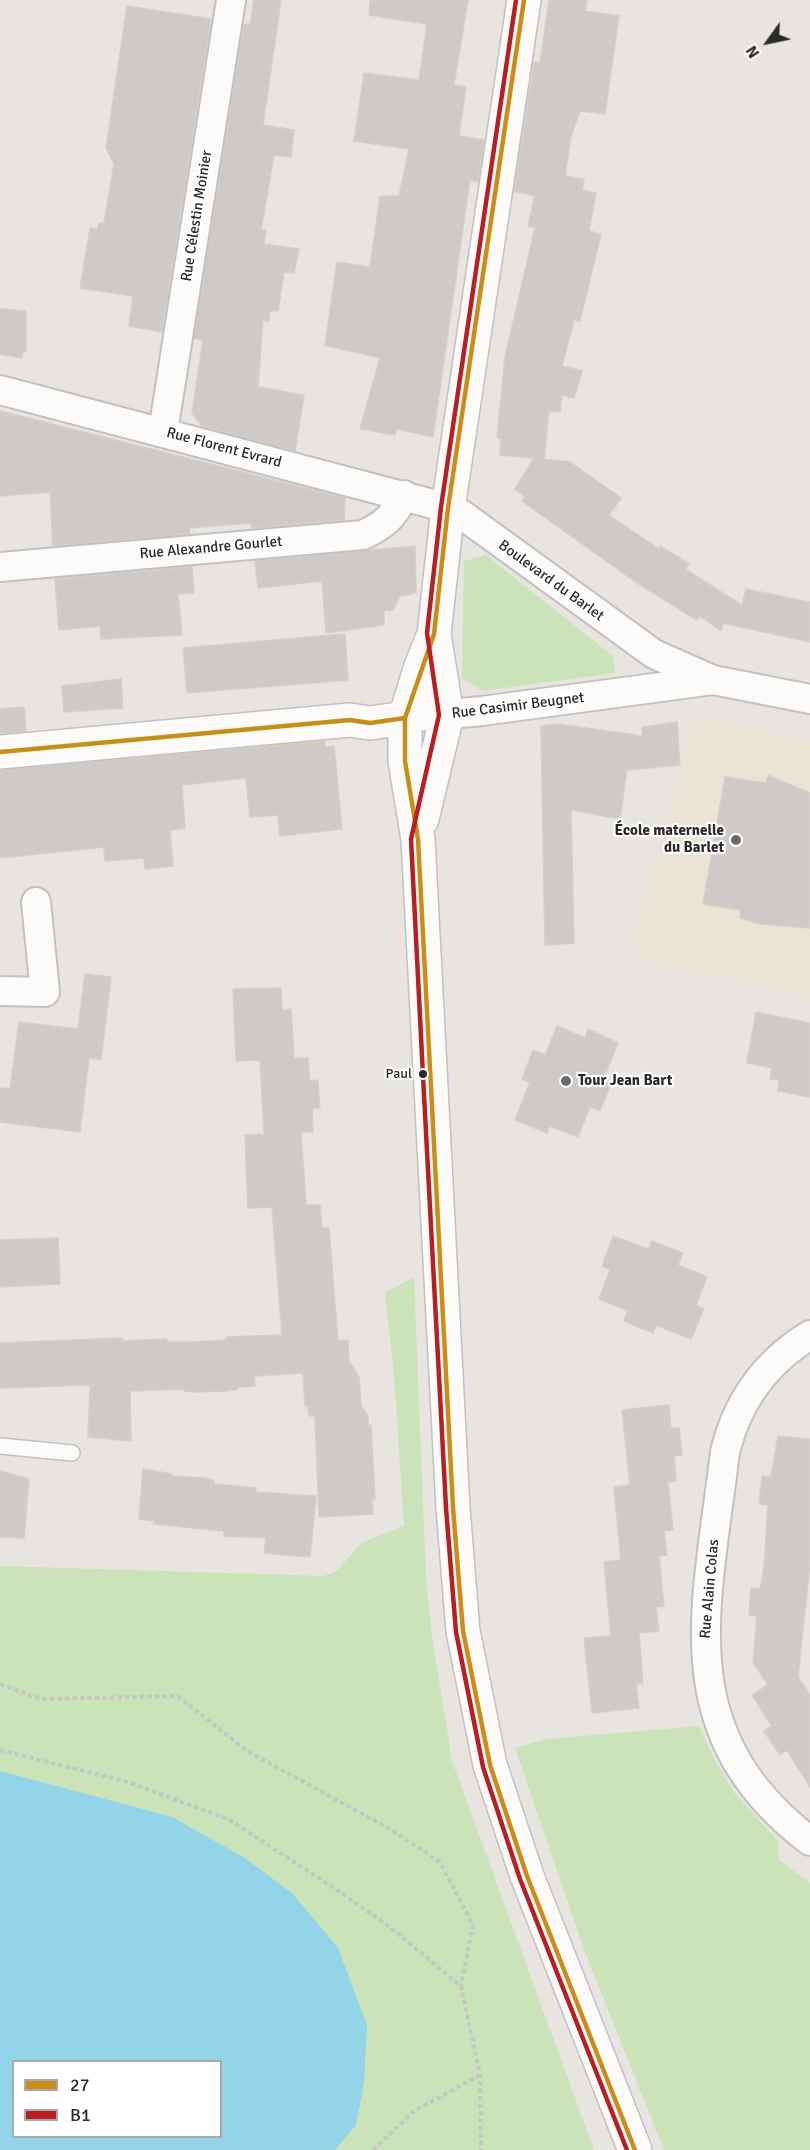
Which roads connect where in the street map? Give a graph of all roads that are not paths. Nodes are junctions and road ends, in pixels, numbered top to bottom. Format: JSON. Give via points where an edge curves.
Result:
{"nodes":[{"id":1,"x":231,"y":0,"type":"edge"},
{"id":2,"x":524,"y":0,"type":"edge"},
{"id":3,"x":0,"y":390,"type":"edge"},
{"id":4,"x":163,"y":432,"type":"junction"},
{"id":5,"x":404,"y":495,"type":"junction"},
{"id":6,"x":448,"y":508,"type":"junction"},
{"id":7,"x":0,"y":567,"type":"edge"},
{"id":8,"x":434,"y":634,"type":"junction"},
{"id":9,"x":654,"y":654,"type":"junction"},
{"id":10,"x":713,"y":680,"type":"junction"},
{"id":11,"x":650,"y":689,"type":"junction"},
{"id":12,"x":810,"y":699,"type":"edge"},
{"id":13,"x":447,"y":715,"type":"junction"},
{"id":14,"x":405,"y":718,"type":"junction"},
{"id":15,"x":0,"y":752,"type":"edge"},
{"id":16,"x":418,"y":838,"type":"junction"},
{"id":17,"x":36,"y":902,"type":"dead end"},
{"id":18,"x":0,"y":991,"type":"edge"},
{"id":19,"x":810,"y":1335,"type":"edge"},
{"id":20,"x":0,"y":1446,"type":"edge"},
{"id":21,"x":72,"y":1453,"type":"dead end"},
{"id":22,"x":810,"y":1841,"type":"edge"},
{"id":23,"x":635,"y":2150,"type":"edge"}],
"edges":[{"from":1,"to":4,"type":"street","name":"Rue Célestin Moinier"},
{"from":2,"to":6,"type":"street"},
{"from":3,"to":4,"type":"street","name":"Rue Florent Evrard"},
{"from":4,"to":5,"type":"street","name":"Rue Florent Evrard"},
{"from":5,"to":6,"type":"street","name":"Rue Florent Evrard"},
{"from":5,"to":7,"type":"street","name":"Rue Alexandre Gourlet","via":[[394,516],[363,535]]},
{"from":6,"to":8,"type":"street"},
{"from":6,"to":9,"type":"street","name":"Boulevard du Barlet"},
{"from":8,"to":13,"type":"street"},
{"from":8,"to":14,"type":"street"},
{"from":9,"to":10,"type":"street","name":"Boulevard du Barlet"},
{"from":9,"to":11,"type":"street"},
{"from":10,"to":11,"type":"street","name":"Rue Casimir Beugnet"},
{"from":10,"to":12,"type":"street","name":"Boulevard du Barlet"},
{"from":11,"to":13,"type":"street","name":"Rue Casimir Beugnet"},
{"from":13,"to":14,"type":"street","name":"Rue Casimir Beugnet"},
{"from":13,"to":16,"type":"street"},
{"from":14,"to":15,"type":"street","name":"Rue Casimir Beugnet"},
{"from":14,"to":16,"type":"street","via":[[405,761]]},
{"from":16,"to":23,"type":"street","via":[[463,1631],[490,1765],[527,1876]]},
{"from":17,"to":18,"type":"street","via":[[45,992]]},
{"from":19,"to":22,"type":"street","name":"Rue Alain Colas","via":[[758,1380],[731,1425],[704,1652],[718,1723],[732,1755],[771,1809]]},
{"from":20,"to":21,"type":"lane"}]}
